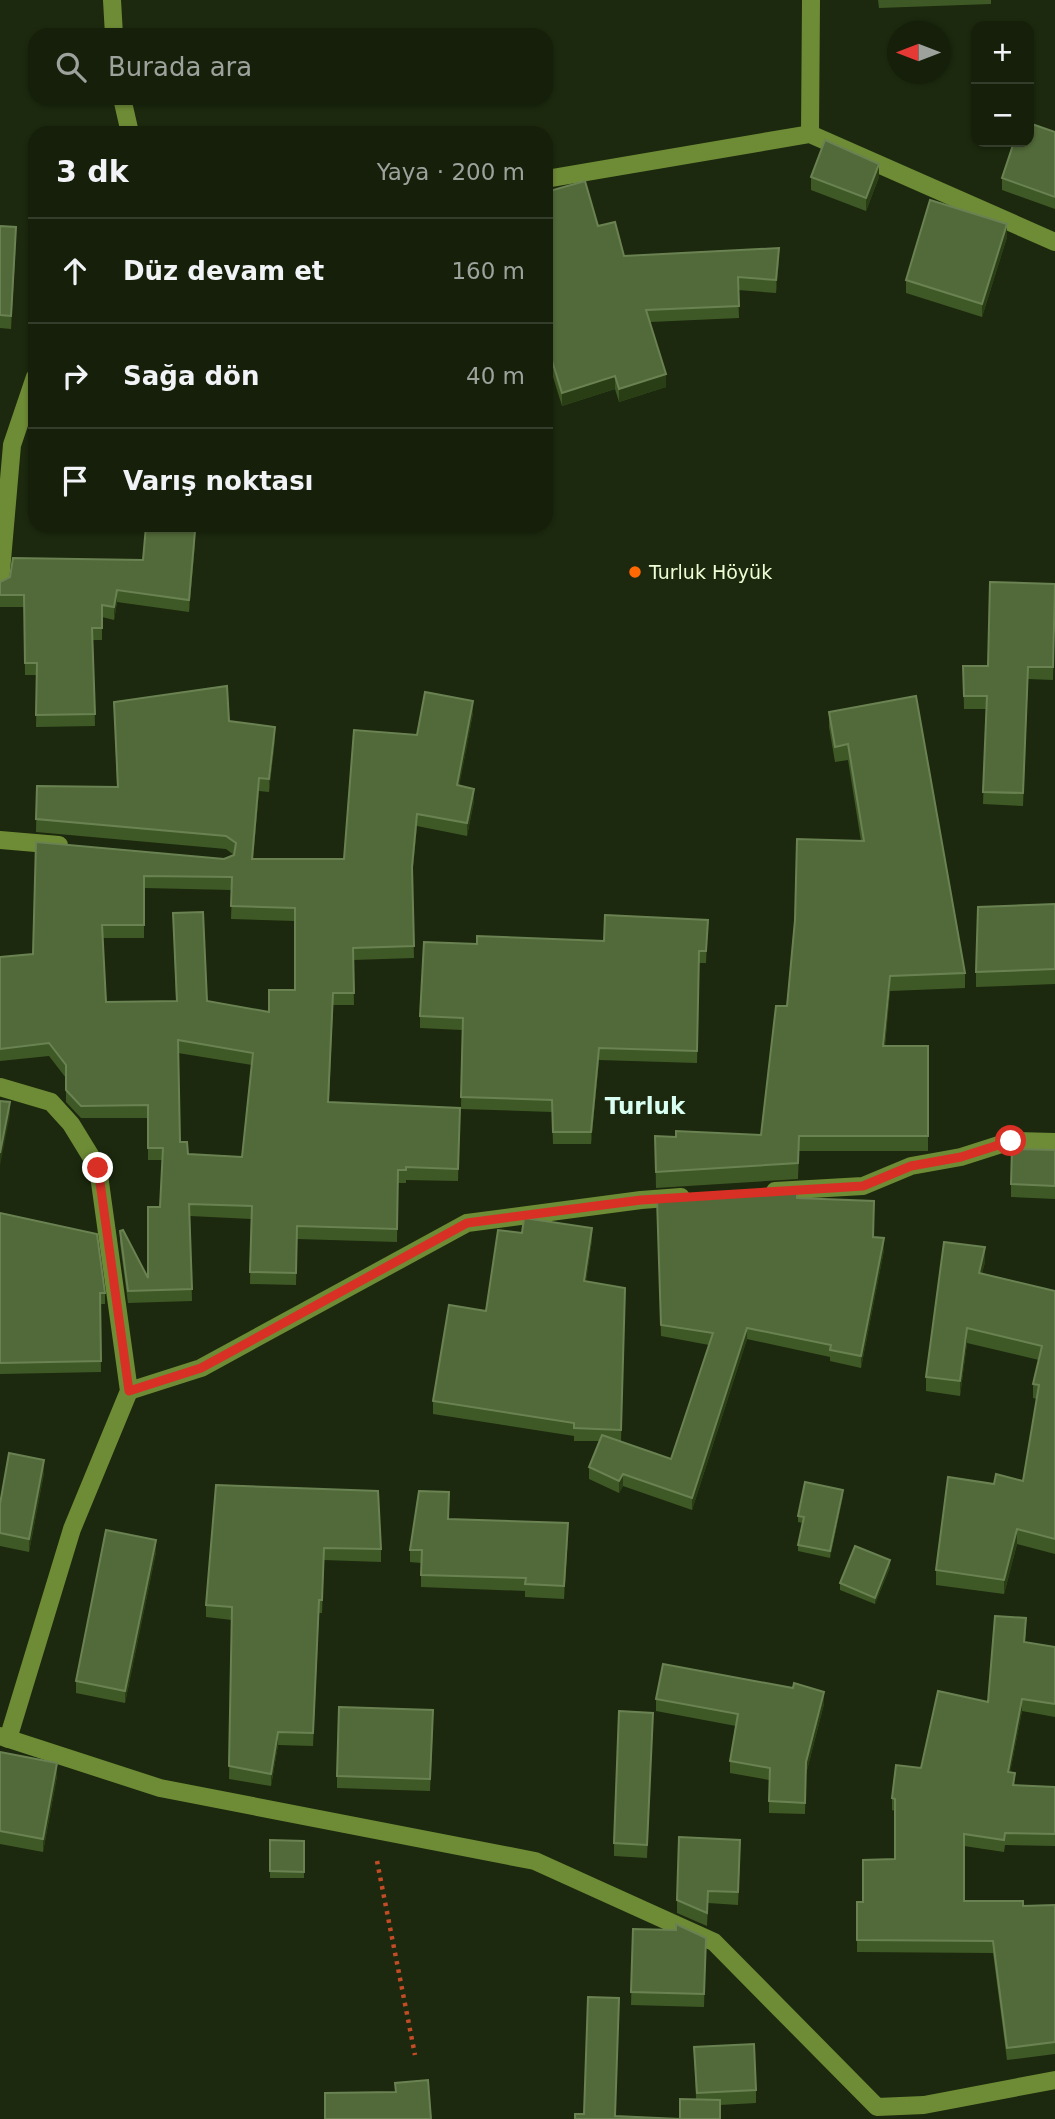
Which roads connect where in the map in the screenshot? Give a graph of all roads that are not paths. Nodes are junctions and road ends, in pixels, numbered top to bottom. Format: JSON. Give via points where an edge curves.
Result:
{"nodes":[{"id":1,"x":112,"y":0,"type":"edge"},
{"id":2,"x":811,"y":0,"type":"edge"},
{"id":3,"x":114,"y":28,"type":"edge"},
{"id":4,"x":124,"y":105,"type":"edge"},
{"id":5,"x":128,"y":126,"type":"edge"},
{"id":6,"x":810,"y":134,"type":"junction"},
{"id":7,"x":553,"y":178,"type":"edge"},
{"id":8,"x":1055,"y":242,"type":"edge"},
{"id":9,"x":28,"y":398,"type":"edge"},
{"id":10,"x":0,"y":583,"type":"edge"},
{"id":11,"x":0,"y":840,"type":"edge"},
{"id":12,"x":80,"y":847,"type":"edge"},
{"id":13,"x":0,"y":1087,"type":"edge"},
{"id":14,"x":1055,"y":1142,"type":"edge"},
{"id":15,"x":752,"y":1193,"type":"edge"},
{"id":16,"x":697,"y":1196,"type":"edge"},
{"id":17,"x":129,"y":1391,"type":"junction"},
{"id":18,"x":4,"y":1737,"type":"edge"},
{"id":19,"x":1055,"y":2080,"type":"edge"}],
"edges":[{"from":1,"to":3,"type":"street"},
{"from":2,"to":6,"type":"street"},
{"from":4,"to":5,"type":"street"},
{"from":6,"to":7,"type":"street"},
{"from":6,"to":8,"type":"street"},
{"from":9,"to":10,"type":"street","via":[[12,445]]},
{"from":11,"to":12,"type":"street"},
{"from":13,"to":17,"type":"street","via":[[51,1102],[71,1124],[98,1168]]},
{"from":14,"to":15,"type":"street","via":[[1011,1141],[911,1166],[863,1186]]},
{"from":16,"to":17,"type":"street","via":[[467,1223],[201,1368]]},
{"from":17,"to":18,"type":"street","via":[[72,1529]]},
{"from":18,"to":19,"type":"street","via":[[160,1788],[535,1861],[714,1942],[877,2106],[925,2105]]}]}
